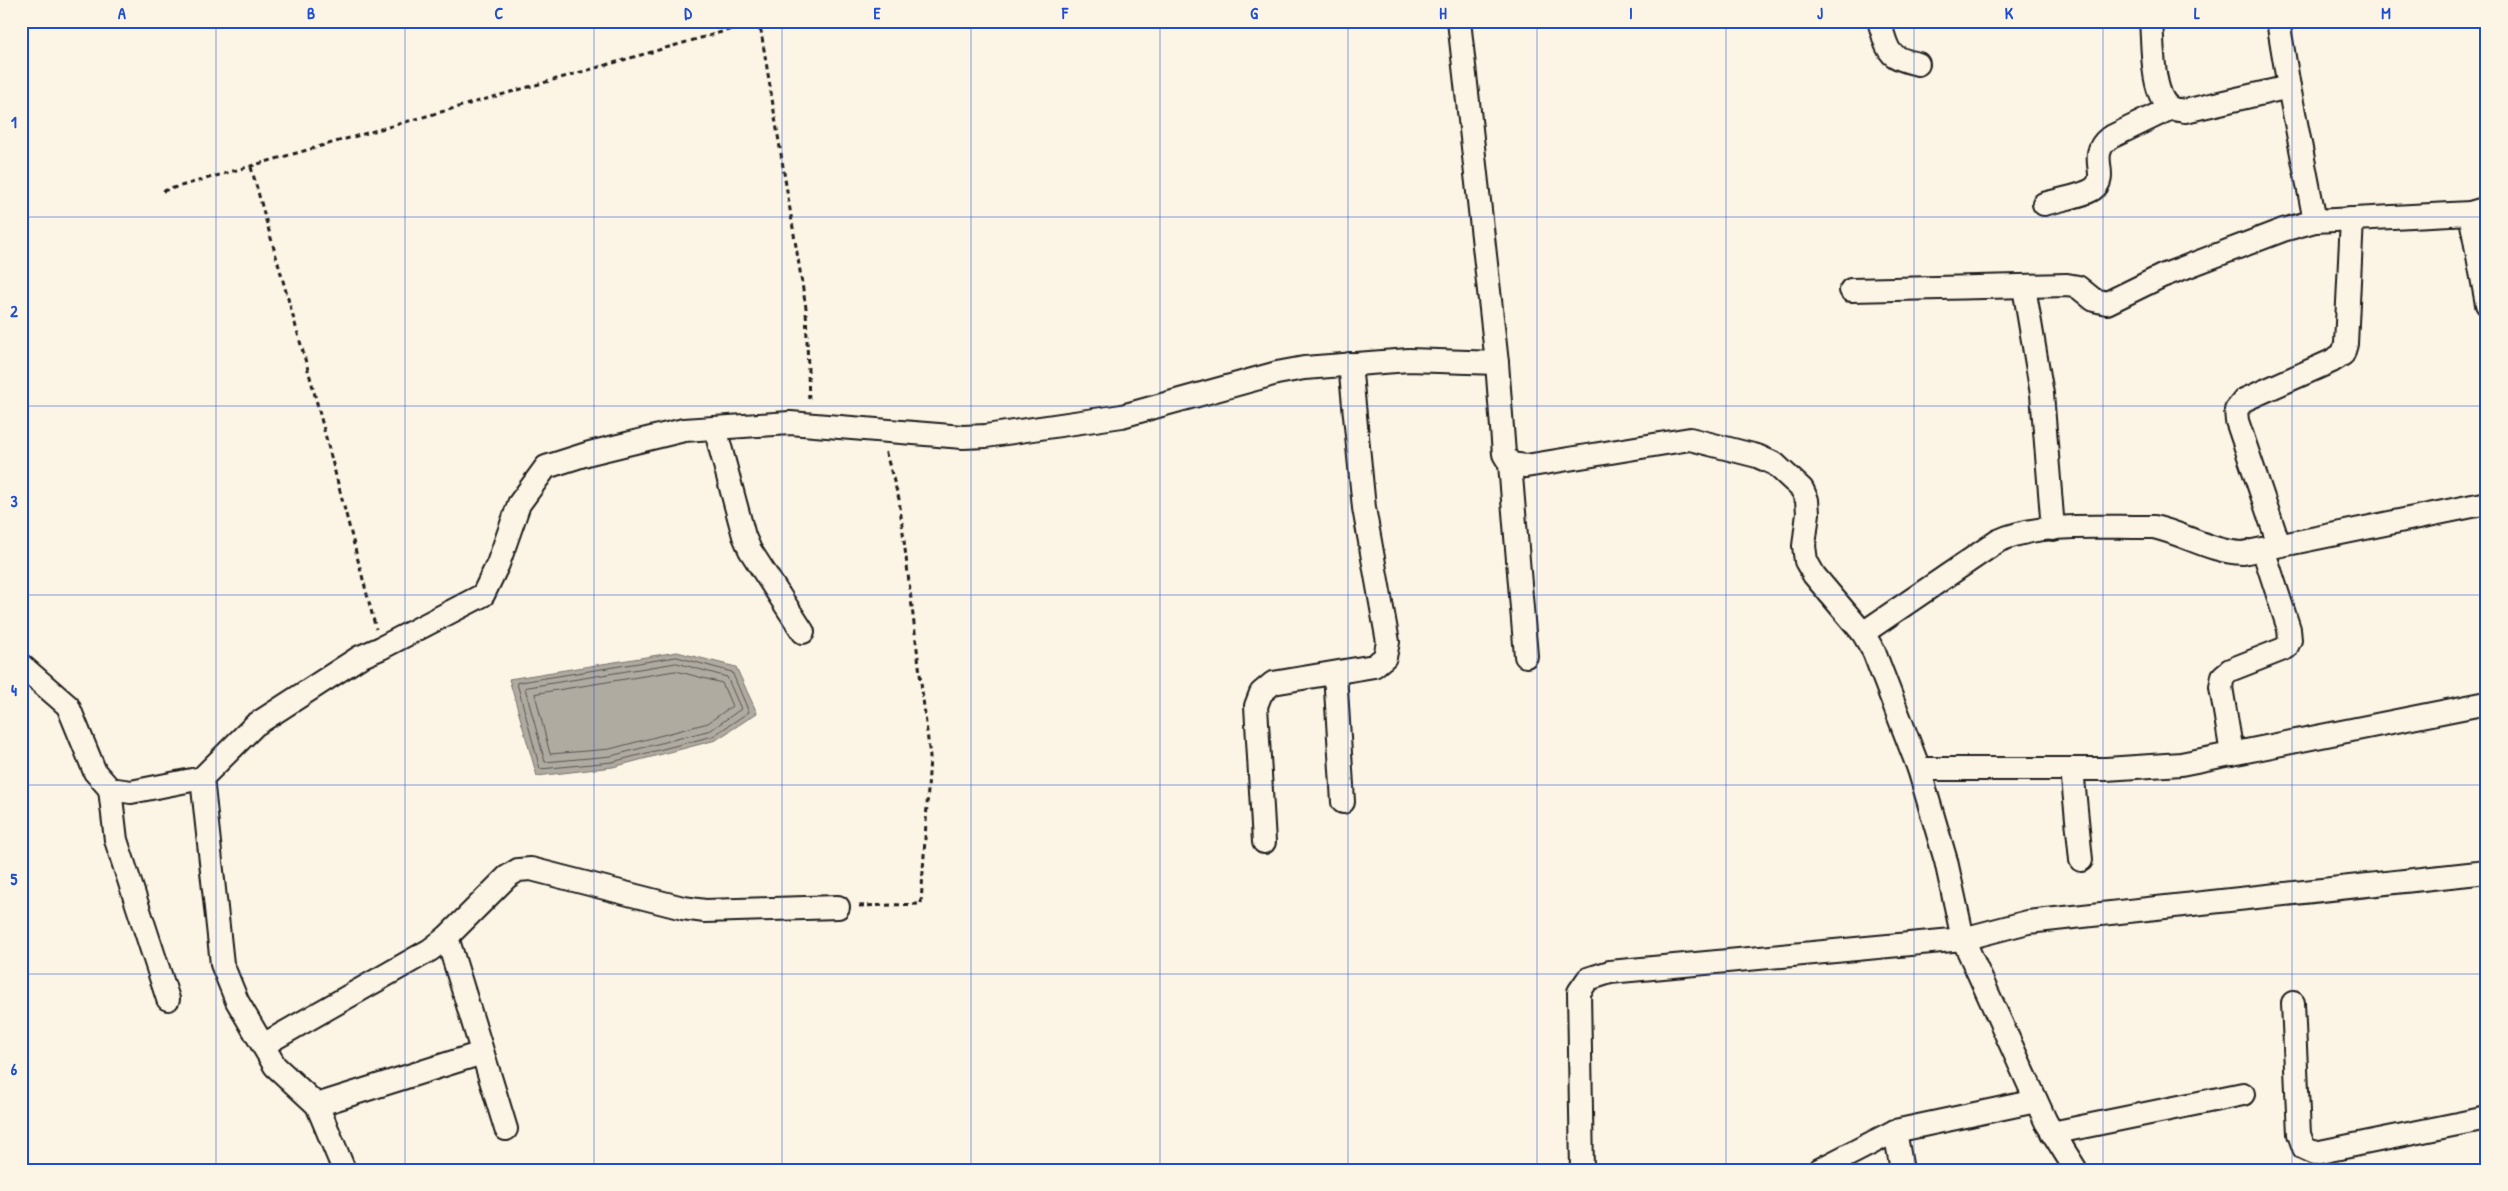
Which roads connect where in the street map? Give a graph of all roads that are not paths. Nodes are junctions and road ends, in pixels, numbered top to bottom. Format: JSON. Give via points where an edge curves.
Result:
{"nodes":[{"id":1,"x":1459,"y":21,"type":"edge"},
{"id":2,"x":1879,"y":21,"type":"edge"},
{"id":3,"x":2151,"y":21,"type":"edge"},
{"id":4,"x":2278,"y":21,"type":"edge"},
{"id":5,"x":1918,"y":64,"type":"dead end"},
{"id":6,"x":2289,"y":87,"type":"junction"},
{"id":7,"x":2171,"y":108,"type":"junction"},
{"id":8,"x":2044,"y":204,"type":"dead end"},
{"id":9,"x":2478,"y":210,"type":"edge"},
{"id":10,"x":2352,"y":219,"type":"junction"},
{"id":11,"x":2315,"y":221,"type":"junction"},
{"id":12,"x":2024,"y":287,"type":"junction"},
{"id":13,"x":1851,"y":290,"type":"dead end"},
{"id":14,"x":2487,"y":304,"type":"edge"},
{"id":15,"x":1497,"y":363,"type":"junction"},
{"id":16,"x":1350,"y":364,"type":"junction"},
{"id":17,"x":715,"y":428,"type":"junction"},
{"id":18,"x":1510,"y":464,"type":"junction"},
{"id":19,"x":2487,"y":502,"type":"edge"},
{"id":20,"x":2053,"y":529,"type":"junction"},
{"id":21,"x":2271,"y":547,"type":"junction"},
{"id":22,"x":803,"y":632,"type":"dead end"},
{"id":23,"x":1863,"y":633,"type":"junction"},
{"id":24,"x":1526,"y":656,"type":"dead end"},
{"id":25,"x":21,"y":665,"type":"edge"},
{"id":26,"x":1335,"y":673,"type":"junction"},
{"id":27,"x":2487,"y":703,"type":"edge"},
{"id":28,"x":2232,"y":754,"type":"junction"},
{"id":29,"x":1919,"y":769,"type":"junction"},
{"id":30,"x":2072,"y":769,"type":"junction"},
{"id":31,"x":202,"y":778,"type":"junction"},
{"id":32,"x":110,"y":789,"type":"junction"},
{"id":33,"x":1343,"y":802,"type":"dead end"},
{"id":34,"x":1264,"y":842,"type":"dead end"},
{"id":35,"x":2081,"y":860,"type":"dead end"},
{"id":36,"x":2487,"y":872,"type":"edge"},
{"id":37,"x":838,"y":907,"type":"road end"},
{"id":38,"x":447,"y":937,"type":"junction"},
{"id":39,"x":1963,"y":939,"type":"junction"},
{"id":40,"x":168,"y":999,"type":"dead end"},
{"id":41,"x":2293,"y":1003,"type":"dead end"},
{"id":42,"x":263,"y":1045,"type":"junction"},
{"id":43,"x":482,"y":1053,"type":"junction"},
{"id":44,"x":2243,"y":1094,"type":"dead end"},
{"id":45,"x":2036,"y":1101,"type":"junction"},
{"id":46,"x":317,"y":1105,"type":"junction"},
{"id":47,"x":2487,"y":1118,"type":"edge"},
{"id":48,"x":506,"y":1129,"type":"dead end"},
{"id":49,"x":1895,"y":1131,"type":"junction"},
{"id":50,"x":2052,"y":1133,"type":"junction"},
{"id":51,"x":344,"y":1170,"type":"edge"},
{"id":52,"x":1582,"y":1170,"type":"edge"},
{"id":53,"x":1819,"y":1170,"type":"edge"},
{"id":54,"x":1902,"y":1170,"type":"edge"},
{"id":55,"x":2076,"y":1170,"type":"edge"}],
"edges":[{"from":1,"to":15,"type":"street"},
{"from":2,"to":5,"type":"street","via":[[1889,52],[1896,59]]},
{"from":3,"to":7,"type":"street","via":[[2156,79],[2161,97]]},
{"from":4,"to":6,"type":"street"},
{"from":6,"to":7,"type":"street","via":[[2185,111]]},
{"from":6,"to":11,"type":"street"},
{"from":7,"to":8,"type":"street","via":[[2101,145],[2098,154],[2099,183],[2092,190]]},
{"from":9,"to":10,"type":"street"},
{"from":9,"to":14,"type":"street"},
{"from":10,"to":11,"type":"street"},
{"from":10,"to":21,"type":"street","via":[[2343,354],[2244,400],[2236,410]]},
{"from":11,"to":12,"type":"street","via":[[2170,273],[2107,302],[2094,300],[2078,287],[2067,285]]},
{"from":12,"to":13,"type":"street"},
{"from":12,"to":20,"type":"street","via":[[2042,394]]},
{"from":15,"to":16,"type":"street","via":[[1409,360]]},
{"from":15,"to":18,"type":"street","via":[[1504,454]]},
{"from":16,"to":17,"type":"street","via":[[1277,373],[1122,416],[986,436],[963,437],[790,423]]},
{"from":16,"to":26,"type":"street","via":[[1364,508],[1388,642],[1385,657],[1374,666]]},
{"from":17,"to":22,"type":"street","via":[[750,550]]},
{"from":17,"to":31,"type":"street","via":[[684,430],[546,467],[519,504],[498,564],[483,595],[360,657],[255,725]]},
{"from":18,"to":23,"type":"street","via":[[1526,466],[1690,439],[1757,456],[1774,464],[1802,489],[1807,500],[1806,561]]},
{"from":18,"to":24,"type":"street"},
{"from":19,"to":21,"type":"street"},
{"from":20,"to":21,"type":"street","via":[[2154,527],[2228,553]]},
{"from":20,"to":23,"type":"street","via":[[2014,534],[1998,541]]},
{"from":21,"to":28,"type":"street","via":[[2290,640],[2286,648],[2230,670],[2223,676],[2221,687]]},
{"from":23,"to":29,"type":"street","via":[[1874,652]]},
{"from":25,"to":32,"type":"street","via":[[68,706],[95,772]]},
{"from":26,"to":33,"type":"street"},
{"from":26,"to":34,"type":"street","via":[[1273,683],[1261,693],[1256,706]]},
{"from":27,"to":28,"type":"street"},
{"from":28,"to":30,"type":"street","via":[[2180,764]]},
{"from":29,"to":30,"type":"street"},
{"from":29,"to":39,"type":"street","via":[[1946,861]]},
{"from":30,"to":35,"type":"street"},
{"from":31,"to":32,"type":"street","via":[[131,792]]},
{"from":31,"to":42,"type":"street","via":[[222,964],[237,1001]]},
{"from":32,"to":40,"type":"street","via":[[116,840]]},
{"from":36,"to":39,"type":"street","via":[[2028,922]]},
{"from":37,"to":38,"type":"street","via":[[705,911],[531,869],[518,870],[507,877]]},
{"from":38,"to":42,"type":"street","via":[[430,950]]},
{"from":38,"to":43,"type":"street"},
{"from":39,"to":45,"type":"street"},
{"from":39,"to":52,"type":"street","via":[[1610,972],[1588,979],[1579,992]]},
{"from":41,"to":47,"type":"street","via":[[2299,1134],[2304,1148],[2315,1153]]},
{"from":42,"to":46,"type":"street","via":[[275,1066]]},
{"from":43,"to":46,"type":"street"},
{"from":43,"to":48,"type":"street"},
{"from":44,"to":50,"type":"street"},
{"from":45,"to":49,"type":"street"},
{"from":45,"to":50,"type":"street"},
{"from":46,"to":51,"type":"street"},
{"from":49,"to":53,"type":"street"},
{"from":49,"to":54,"type":"street"},
{"from":50,"to":55,"type":"street"}]}
